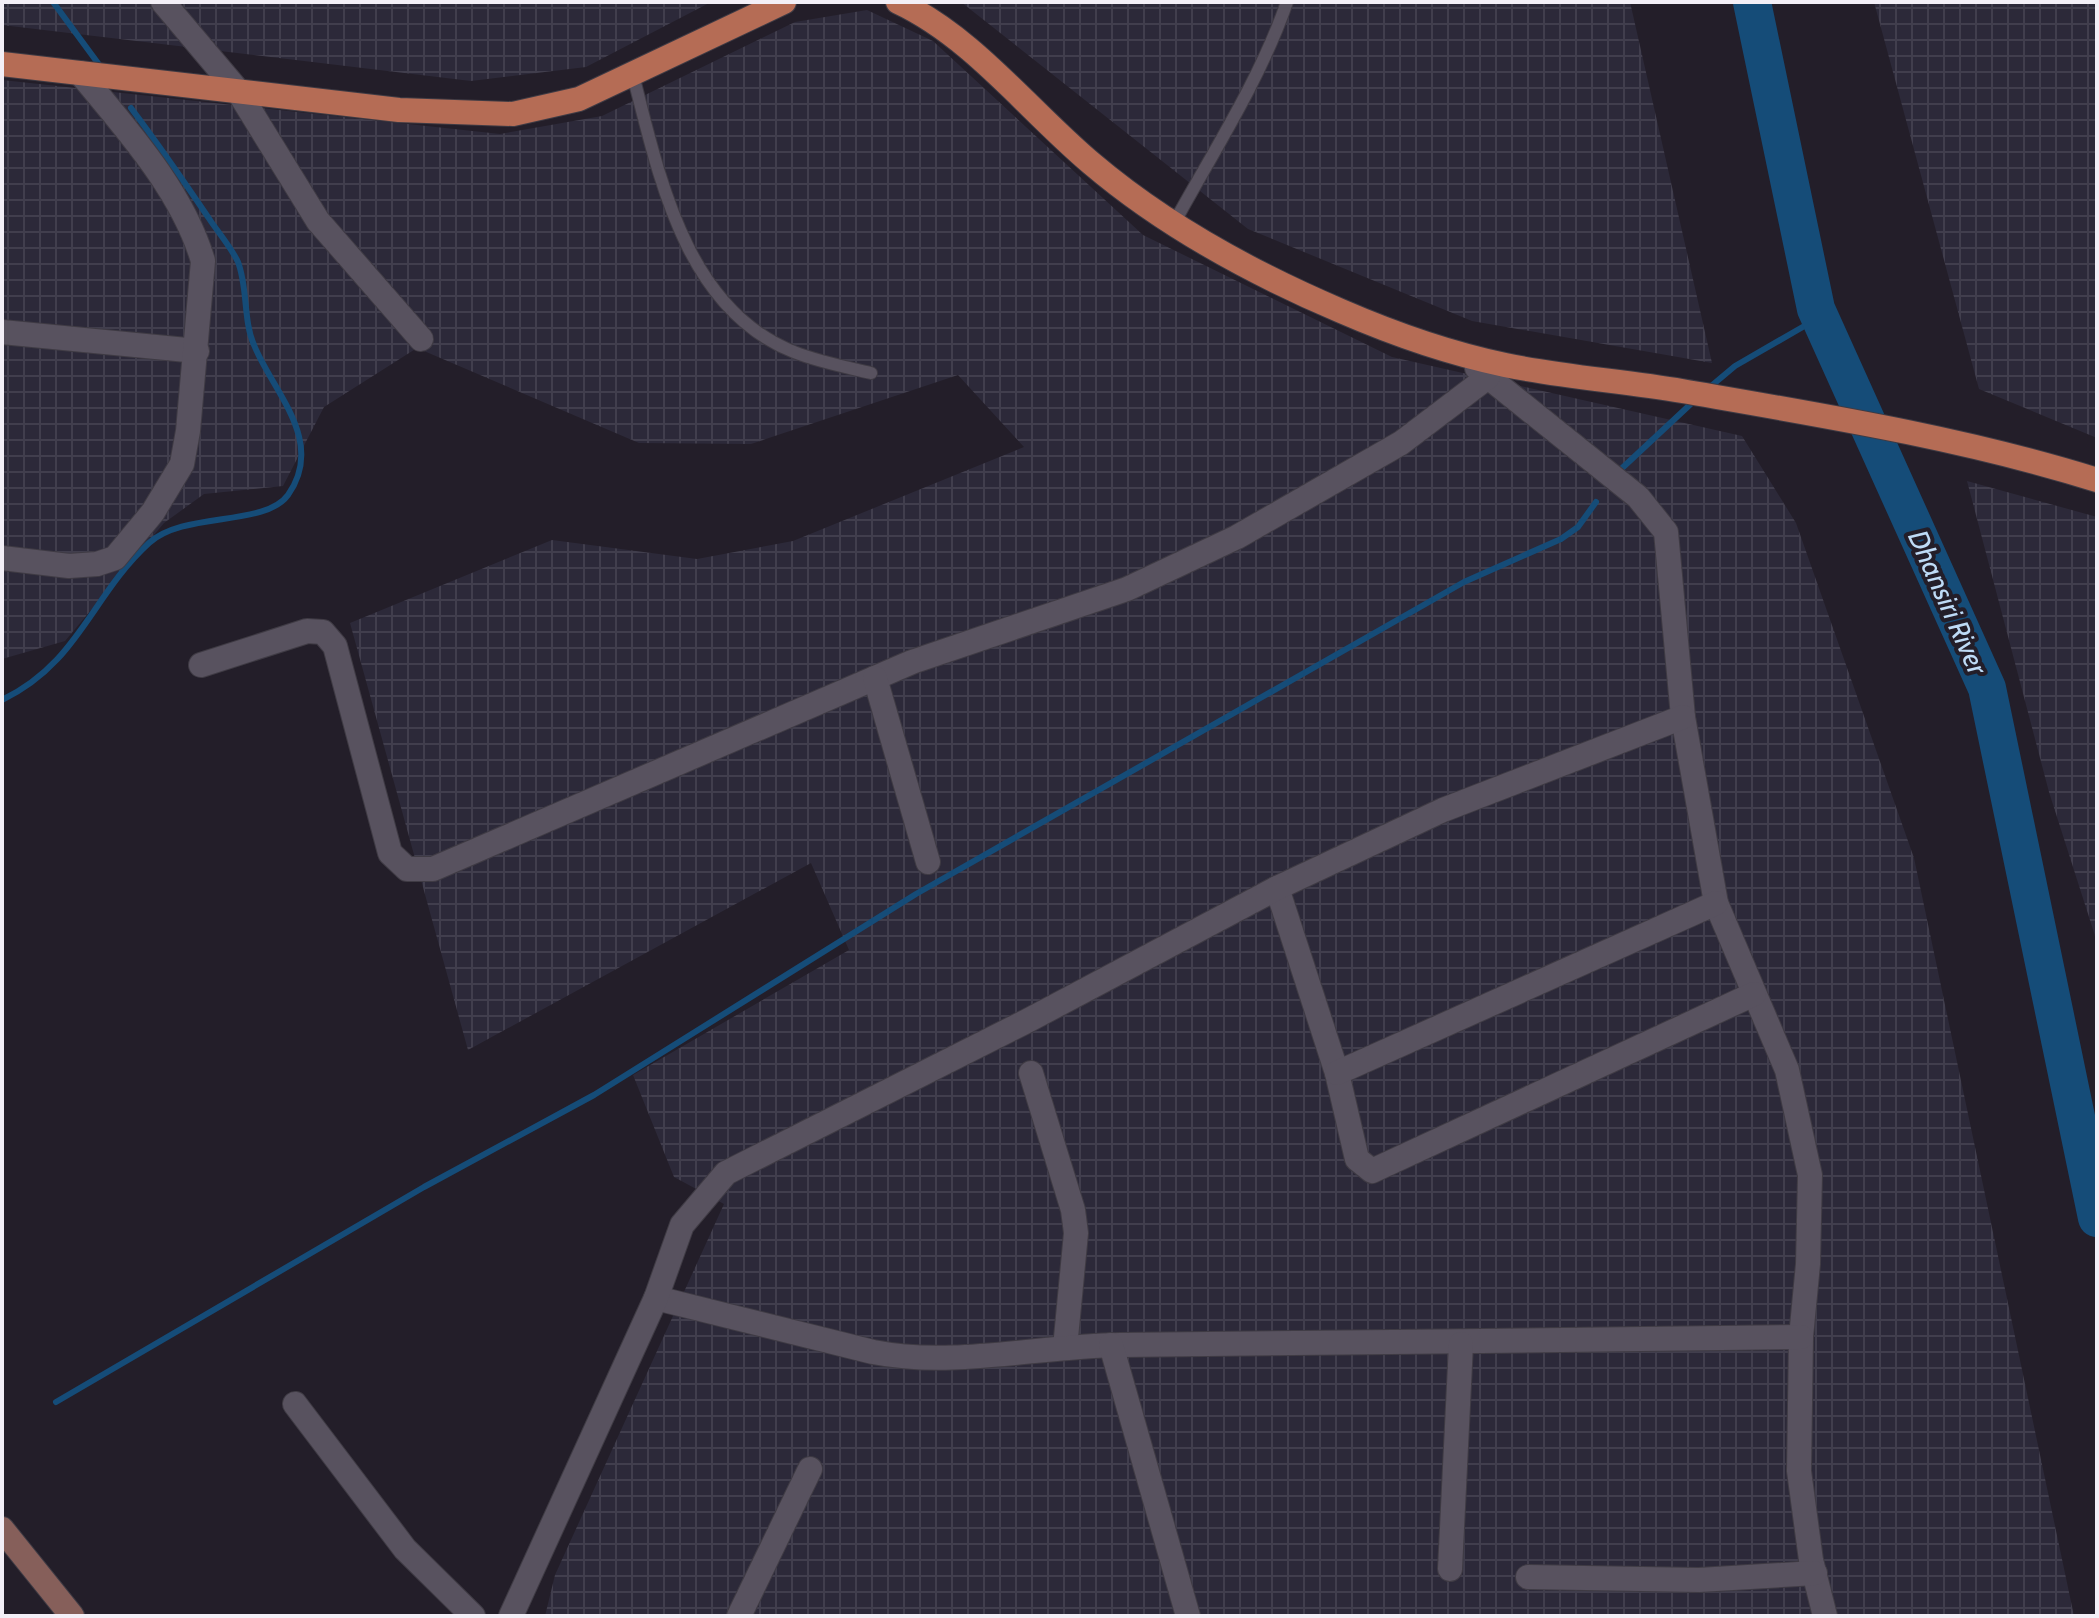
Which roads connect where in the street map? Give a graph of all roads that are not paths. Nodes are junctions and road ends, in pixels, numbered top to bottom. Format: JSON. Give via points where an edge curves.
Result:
{"nodes":[{"id":1,"x":163,"y":2,"type":"edge"},
{"id":2,"x":784,"y":2,"type":"edge"},
{"id":3,"x":898,"y":2,"type":"edge"},
{"id":4,"x":1287,"y":2,"type":"edge"},
{"id":5,"x":2,"y":64,"type":"edge"},
{"id":6,"x":80,"y":73,"type":"junction"},
{"id":7,"x":633,"y":75,"type":"junction"},
{"id":8,"x":238,"y":91,"type":"junction"},
{"id":9,"x":1173,"y":225,"type":"junction"},
{"id":10,"x":2,"y":332,"type":"edge"},
{"id":11,"x":421,"y":339,"type":"dead end"},
{"id":12,"x":197,"y":351,"type":"junction"},
{"id":13,"x":1464,"y":355,"type":"junction"},
{"id":14,"x":871,"y":373,"type":"dead end"},
{"id":15,"x":1488,"y":377,"type":"junction"},
{"id":16,"x":2097,"y":480,"type":"edge"},
{"id":17,"x":2,"y":558,"type":"edge"},
{"id":18,"x":201,"y":665,"type":"dead end"},
{"id":19,"x":875,"y":678,"type":"junction"},
{"id":20,"x":1683,"y":717,"type":"junction"},
{"id":21,"x":928,"y":862,"type":"dead end"},
{"id":22,"x":1277,"y":888,"type":"junction"},
{"id":23,"x":1716,"y":903,"type":"junction"},
{"id":24,"x":1754,"y":994,"type":"junction"},
{"id":25,"x":1031,"y":1073,"type":"dead end"},
{"id":26,"x":1337,"y":1073,"type":"junction"},
{"id":27,"x":656,"y":1298,"type":"junction"},
{"id":28,"x":1801,"y":1337,"type":"junction"},
{"id":29,"x":1461,"y":1344,"type":"junction"},
{"id":30,"x":1111,"y":1345,"type":"junction"},
{"id":31,"x":1065,"y":1348,"type":"junction"},
{"id":32,"x":295,"y":1404,"type":"dead end"},
{"id":33,"x":810,"y":1469,"type":"dead end"},
{"id":34,"x":2,"y":1529,"type":"edge"},
{"id":35,"x":1450,"y":1569,"type":"dead end"},
{"id":36,"x":1815,"y":1573,"type":"junction"},
{"id":37,"x":1528,"y":1577,"type":"dead end"},
{"id":38,"x":72,"y":1616,"type":"edge"},
{"id":39,"x":473,"y":1616,"type":"edge"},
{"id":40,"x":511,"y":1616,"type":"edge"},
{"id":41,"x":739,"y":1616,"type":"edge"},
{"id":42,"x":1188,"y":1616,"type":"edge"},
{"id":43,"x":1825,"y":1616,"type":"edge"}],
"edges":[{"from":1,"to":8,"type":"street"},
{"from":2,"to":7,"type":"main road"},
{"from":3,"to":9,"type":"main road","via":[[950,35],[1090,162]]},
{"from":4,"to":9,"type":"lane","via":[[1263,60]]},
{"from":5,"to":6,"type":"main road"},
{"from":6,"to":8,"type":"main road"},
{"from":6,"to":12,"type":"street","via":[[145,153],[197,242],[203,261]]},
{"from":7,"to":8,"type":"main road","via":[[579,99],[513,114],[412,111]]},
{"from":7,"to":14,"type":"lane","via":[[662,184],[687,246],[712,288],[745,321],[792,351]]},
{"from":8,"to":11,"type":"street","via":[[318,221]]},
{"from":9,"to":13,"type":"main road","via":[[1340,311]]},
{"from":10,"to":12,"type":"street"},
{"from":12,"to":17,"type":"street","via":[[182,464],[123,550],[97,564],[69,566]]},
{"from":13,"to":15,"type":"street"},
{"from":13,"to":16,"type":"main road","via":[[1832,419]]},
{"from":15,"to":19,"type":"street","via":[[1401,443],[1237,537],[1127,589]]},
{"from":15,"to":20,"type":"street","via":[[1638,497],[1666,532]]},
{"from":18,"to":19,"type":"street","via":[[307,631],[323,632],[335,646],[390,853],[407,869],[420,871]]},
{"from":19,"to":21,"type":"street"},
{"from":20,"to":22,"type":"street","via":[[1443,810]]},
{"from":20,"to":23,"type":"street"},
{"from":22,"to":26,"type":"street"},
{"from":22,"to":27,"type":"street","via":[[726,1173],[682,1225]]},
{"from":23,"to":24,"type":"street"},
{"from":23,"to":26,"type":"street"},
{"from":24,"to":26,"type":"street","via":[[1382,1169],[1364,1168],[1357,1159]]},
{"from":24,"to":28,"type":"street","via":[[1787,1070],[1810,1175]]},
{"from":25,"to":31,"type":"street","via":[[1076,1233]]},
{"from":27,"to":31,"type":"street","via":[[907,1359]]},
{"from":27,"to":40,"type":"street"},
{"from":28,"to":29,"type":"street"},
{"from":28,"to":36,"type":"street","via":[[1799,1471]]},
{"from":29,"to":30,"type":"street"},
{"from":29,"to":35,"type":"street"},
{"from":30,"to":31,"type":"street"},
{"from":30,"to":42,"type":"street"},
{"from":32,"to":39,"type":"street","via":[[405,1549]]},
{"from":33,"to":41,"type":"street"},
{"from":34,"to":38,"type":"main road"},
{"from":36,"to":37,"type":"street","via":[[1699,1580]]},
{"from":36,"to":43,"type":"street"}]}
